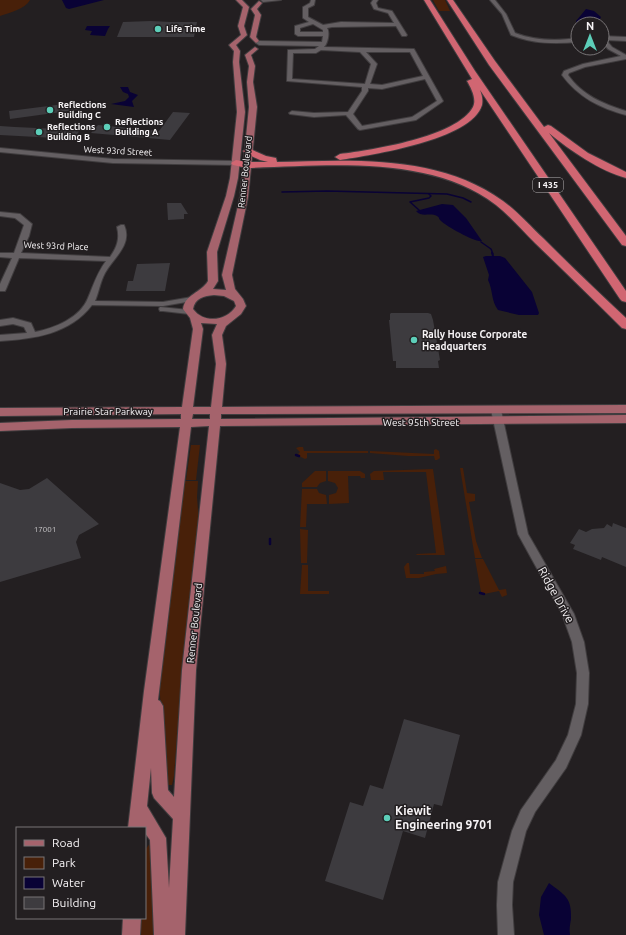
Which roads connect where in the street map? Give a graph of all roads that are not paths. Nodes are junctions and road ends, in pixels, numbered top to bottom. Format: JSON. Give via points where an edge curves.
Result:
{"nodes":[{"id":1,"x":279,"y":0,"type":"edge"},
{"id":2,"x":313,"y":0,"type":"edge"},
{"id":3,"x":376,"y":0,"type":"edge"},
{"id":4,"x":427,"y":0,"type":"edge"},
{"id":5,"x":450,"y":0,"type":"edge"},
{"id":6,"x":492,"y":0,"type":"edge"},
{"id":7,"x":240,"y":1,"type":"edge"},
{"id":8,"x":262,"y":1,"type":"edge"},
{"id":9,"x":313,"y":22,"type":"junction"},
{"id":10,"x":397,"y":24,"type":"junction"},
{"id":11,"x":322,"y":27,"type":"junction"},
{"id":12,"x":326,"y":34,"type":"junction"},
{"id":13,"x":404,"y":35,"type":"dead end"},
{"id":14,"x":610,"y":38,"type":"edge"},
{"id":15,"x":626,"y":39,"type":"edge"},
{"id":16,"x":570,"y":40,"type":"edge"},
{"id":17,"x":235,"y":45,"type":"junction"},
{"id":18,"x":257,"y":45,"type":"junction"},
{"id":19,"x":322,"y":46,"type":"junction"},
{"id":20,"x":610,"y":48,"type":"edge"},
{"id":21,"x":362,"y":50,"type":"junction"},
{"id":22,"x":625,"y":57,"type":"edge"},
{"id":23,"x":471,"y":71,"type":"junction"},
{"id":24,"x":427,"y":77,"type":"junction"},
{"id":25,"x":366,"y":86,"type":"junction"},
{"id":26,"x":527,"y":109,"type":"junction"},
{"id":27,"x":292,"y":113,"type":"dead end"},
{"id":28,"x":350,"y":114,"type":"junction"},
{"id":29,"x":626,"y":114,"type":"edge"},
{"id":30,"x":0,"y":150,"type":"edge"},
{"id":31,"x":248,"y":151,"type":"junction"},
{"id":32,"x":280,"y":162,"type":"junction"},
{"id":33,"x":236,"y":163,"type":"junction"},
{"id":34,"x":247,"y":163,"type":"junction"},
{"id":35,"x":626,"y":175,"type":"edge"},
{"id":36,"x":246,"y":177,"type":"junction"},
{"id":37,"x":0,"y":214,"type":"edge"},
{"id":38,"x":121,"y":227,"type":"dead end"},
{"id":39,"x":626,"y":244,"type":"edge"},
{"id":40,"x":0,"y":255,"type":"edge"},
{"id":41,"x":17,"y":255,"type":"junction"},
{"id":42,"x":111,"y":259,"type":"junction"},
{"id":43,"x":2,"y":289,"type":"dead end"},
{"id":44,"x":203,"y":293,"type":"junction"},
{"id":45,"x":235,"y":296,"type":"junction"},
{"id":46,"x":192,"y":299,"type":"junction"},
{"id":47,"x":626,"y":299,"type":"edge"},
{"id":48,"x":89,"y":305,"type":"junction"},
{"id":49,"x":192,"y":315,"type":"junction"},
{"id":50,"x":229,"y":318,"type":"junction"},
{"id":51,"x":0,"y":323,"type":"edge"},
{"id":52,"x":626,"y":325,"type":"edge"},
{"id":53,"x":32,"y":335,"type":"junction"},
{"id":54,"x":0,"y":338,"type":"edge"},
{"id":55,"x":626,"y":409,"type":"edge"},
{"id":56,"x":0,"y":412,"type":"edge"},
{"id":57,"x":498,"y":416,"type":"junction"},
{"id":58,"x":187,"y":417,"type":"junction"},
{"id":59,"x":216,"y":417,"type":"junction"},
{"id":60,"x":626,"y":420,"type":"edge"},
{"id":61,"x":0,"y":427,"type":"edge"},
{"id":62,"x":153,"y":673,"type":"junction"},
{"id":63,"x":138,"y":807,"type":"junction"},
{"id":64,"x":181,"y":816,"type":"junction"},
{"id":65,"x":136,"y":827,"type":"edge"},
{"id":66,"x":132,"y":919,"type":"edge"},
{"id":67,"x":131,"y":935,"type":"edge"},
{"id":68,"x":163,"y":935,"type":"edge"},
{"id":69,"x":176,"y":935,"type":"edge"},
{"id":70,"x":506,"y":935,"type":"edge"}],
"edges":[{"from":1,"to":8,"type":"street"},
{"from":2,"to":9,"type":"street","via":[[312,4],[305,7],[306,18]]},
{"from":3,"to":10,"type":"street","via":[[372,3],[376,9],[390,12]]},
{"from":4,"to":23,"type":"highway","number":"I 435"},
{"from":5,"to":26,"type":"highway","number":"I 435"},
{"from":6,"to":16,"type":"street","via":[[509,22],[511,32],[518,37],[540,41]]},
{"from":7,"to":8,"type":"main road"},
{"from":7,"to":17,"type":"main road","name":"Renner Boulevard","via":[[246,6],[241,26],[244,35]]},
{"from":8,"to":18,"type":"main road","name":"Renner Boulevard","via":[[254,9],[258,15],[253,37]]},
{"from":9,"to":11,"type":"street"},
{"from":9,"to":12,"type":"street","via":[[297,27],[298,34]]},
{"from":10,"to":11,"type":"street","via":[[337,23]]},
{"from":10,"to":13,"type":"street"},
{"from":11,"to":12,"type":"street","via":[[326,29]]},
{"from":12,"to":19,"type":"street"},
{"from":14,"to":15,"type":"street"},
{"from":17,"to":18,"type":"main road","via":[[245,50]]},
{"from":17,"to":18,"type":"main road","via":[[247,40]]},
{"from":17,"to":33,"type":"main road","name":"Renner Boulevard","via":[[241,112]]},
{"from":18,"to":19,"type":"street"},
{"from":18,"to":31,"type":"main road","name":"Renner Boulevard","via":[[248,55],[252,70],[252,107]]},
{"from":19,"to":21,"type":"street"},
{"from":19,"to":25,"type":"street","via":[[316,50],[290,51],[289,80]]},
{"from":20,"to":22,"type":"street"},
{"from":21,"to":24,"type":"street","via":[[412,50]]},
{"from":21,"to":25,"type":"street","via":[[374,64]]},
{"from":22,"to":29,"type":"street","via":[[572,68],[566,75],[574,87],[586,96]]},
{"from":23,"to":32,"type":"highway","via":[[467,73],[476,88],[477,108],[464,121],[450,128],[413,143],[377,151]]},
{"from":23,"to":47,"type":"highway","number":"I 435"},
{"from":24,"to":25,"type":"street","via":[[382,87]]},
{"from":24,"to":28,"type":"street","via":[[440,101],[414,119],[360,128]]},
{"from":25,"to":28,"type":"street"},
{"from":26,"to":35,"type":"highway","via":[[535,113],[542,123],[563,141],[590,158]]},
{"from":26,"to":39,"type":"highway","number":"I 435"},
{"from":27,"to":28,"type":"street"},
{"from":30,"to":33,"type":"street","name":"West 93rd Street","via":[[113,161]]},
{"from":31,"to":32,"type":"highway"},
{"from":31,"to":34,"type":"main road","name":"Renner Boulevard"},
{"from":32,"to":34,"type":"highway"},
{"from":32,"to":36,"type":"highway","via":[[260,168]]},
{"from":32,"to":52,"type":"highway","via":[[396,166],[442,174],[471,185],[491,196],[510,212]]},
{"from":33,"to":34,"type":"highway"},
{"from":33,"to":44,"type":"main road","name":"Renner Boulevard","via":[[230,196],[212,252],[213,281]]},
{"from":34,"to":36,"type":"main road","name":"Renner Boulevard"},
{"from":36,"to":45,"type":"main road","name":"Renner Boulevard","via":[[234,246],[227,270],[227,282]]},
{"from":37,"to":41,"type":"street","via":[[17,216],[28,224]]},
{"from":38,"to":42,"type":"street","via":[[124,238]]},
{"from":40,"to":41,"type":"street","name":"West 93rd Place"},
{"from":41,"to":42,"type":"street","name":"West 93rd Place"},
{"from":41,"to":43,"type":"street"},
{"from":42,"to":48,"type":"street","via":[[98,279]]},
{"from":44,"to":45,"type":"main road","via":[[220,292]]},
{"from":44,"to":46,"type":"main road"},
{"from":45,"to":50,"type":"main road","via":[[240,302],[240,309]]},
{"from":46,"to":48,"type":"street","via":[[167,303]]},
{"from":46,"to":49,"type":"main road","via":[[188,306]]},
{"from":48,"to":49,"type":"street","via":[[168,309]]},
{"from":48,"to":53,"type":"street","via":[[74,319],[61,326]]},
{"from":49,"to":50,"type":"main road","via":[[210,321]]},
{"from":49,"to":58,"type":"main road","via":[[198,329]]},
{"from":50,"to":59,"type":"main road","name":"Renner Boulevard","via":[[217,332],[222,359]]},
{"from":51,"to":53,"type":"street","via":[[13,321],[28,325]]},
{"from":53,"to":54,"type":"street"},
{"from":55,"to":57,"type":"main road","name":"West 95th Street"},
{"from":56,"to":58,"type":"main road","name":"Prairie Star Parkway"},
{"from":57,"to":59,"type":"main road","name":"West 95th Street"},
{"from":57,"to":60,"type":"main road","name":"West 95th Street"},
{"from":57,"to":70,"type":"street","name":"Ridge Drive","via":[[523,534],[570,619],[578,641],[584,689],[574,737],[561,763],[522,822],[506,875]]},
{"from":58,"to":59,"type":"main road","name":"Prairie Star Parkway"},
{"from":58,"to":61,"type":"main road","name":"Prairie Star Parkway"},
{"from":58,"to":62,"type":"main road"},
{"from":59,"to":64,"type":"main road","name":"Renner Boulevard","via":[[189,670]]},
{"from":62,"to":63,"type":"main road"},
{"from":62,"to":64,"type":"main road","via":[[160,793]]},
{"from":63,"to":65,"type":"main road"},
{"from":63,"to":68,"type":"main road","via":[[158,838]]},
{"from":64,"to":69,"type":"main road","name":"Renner Boulevard"},
{"from":66,"to":67,"type":"main road"}]}
